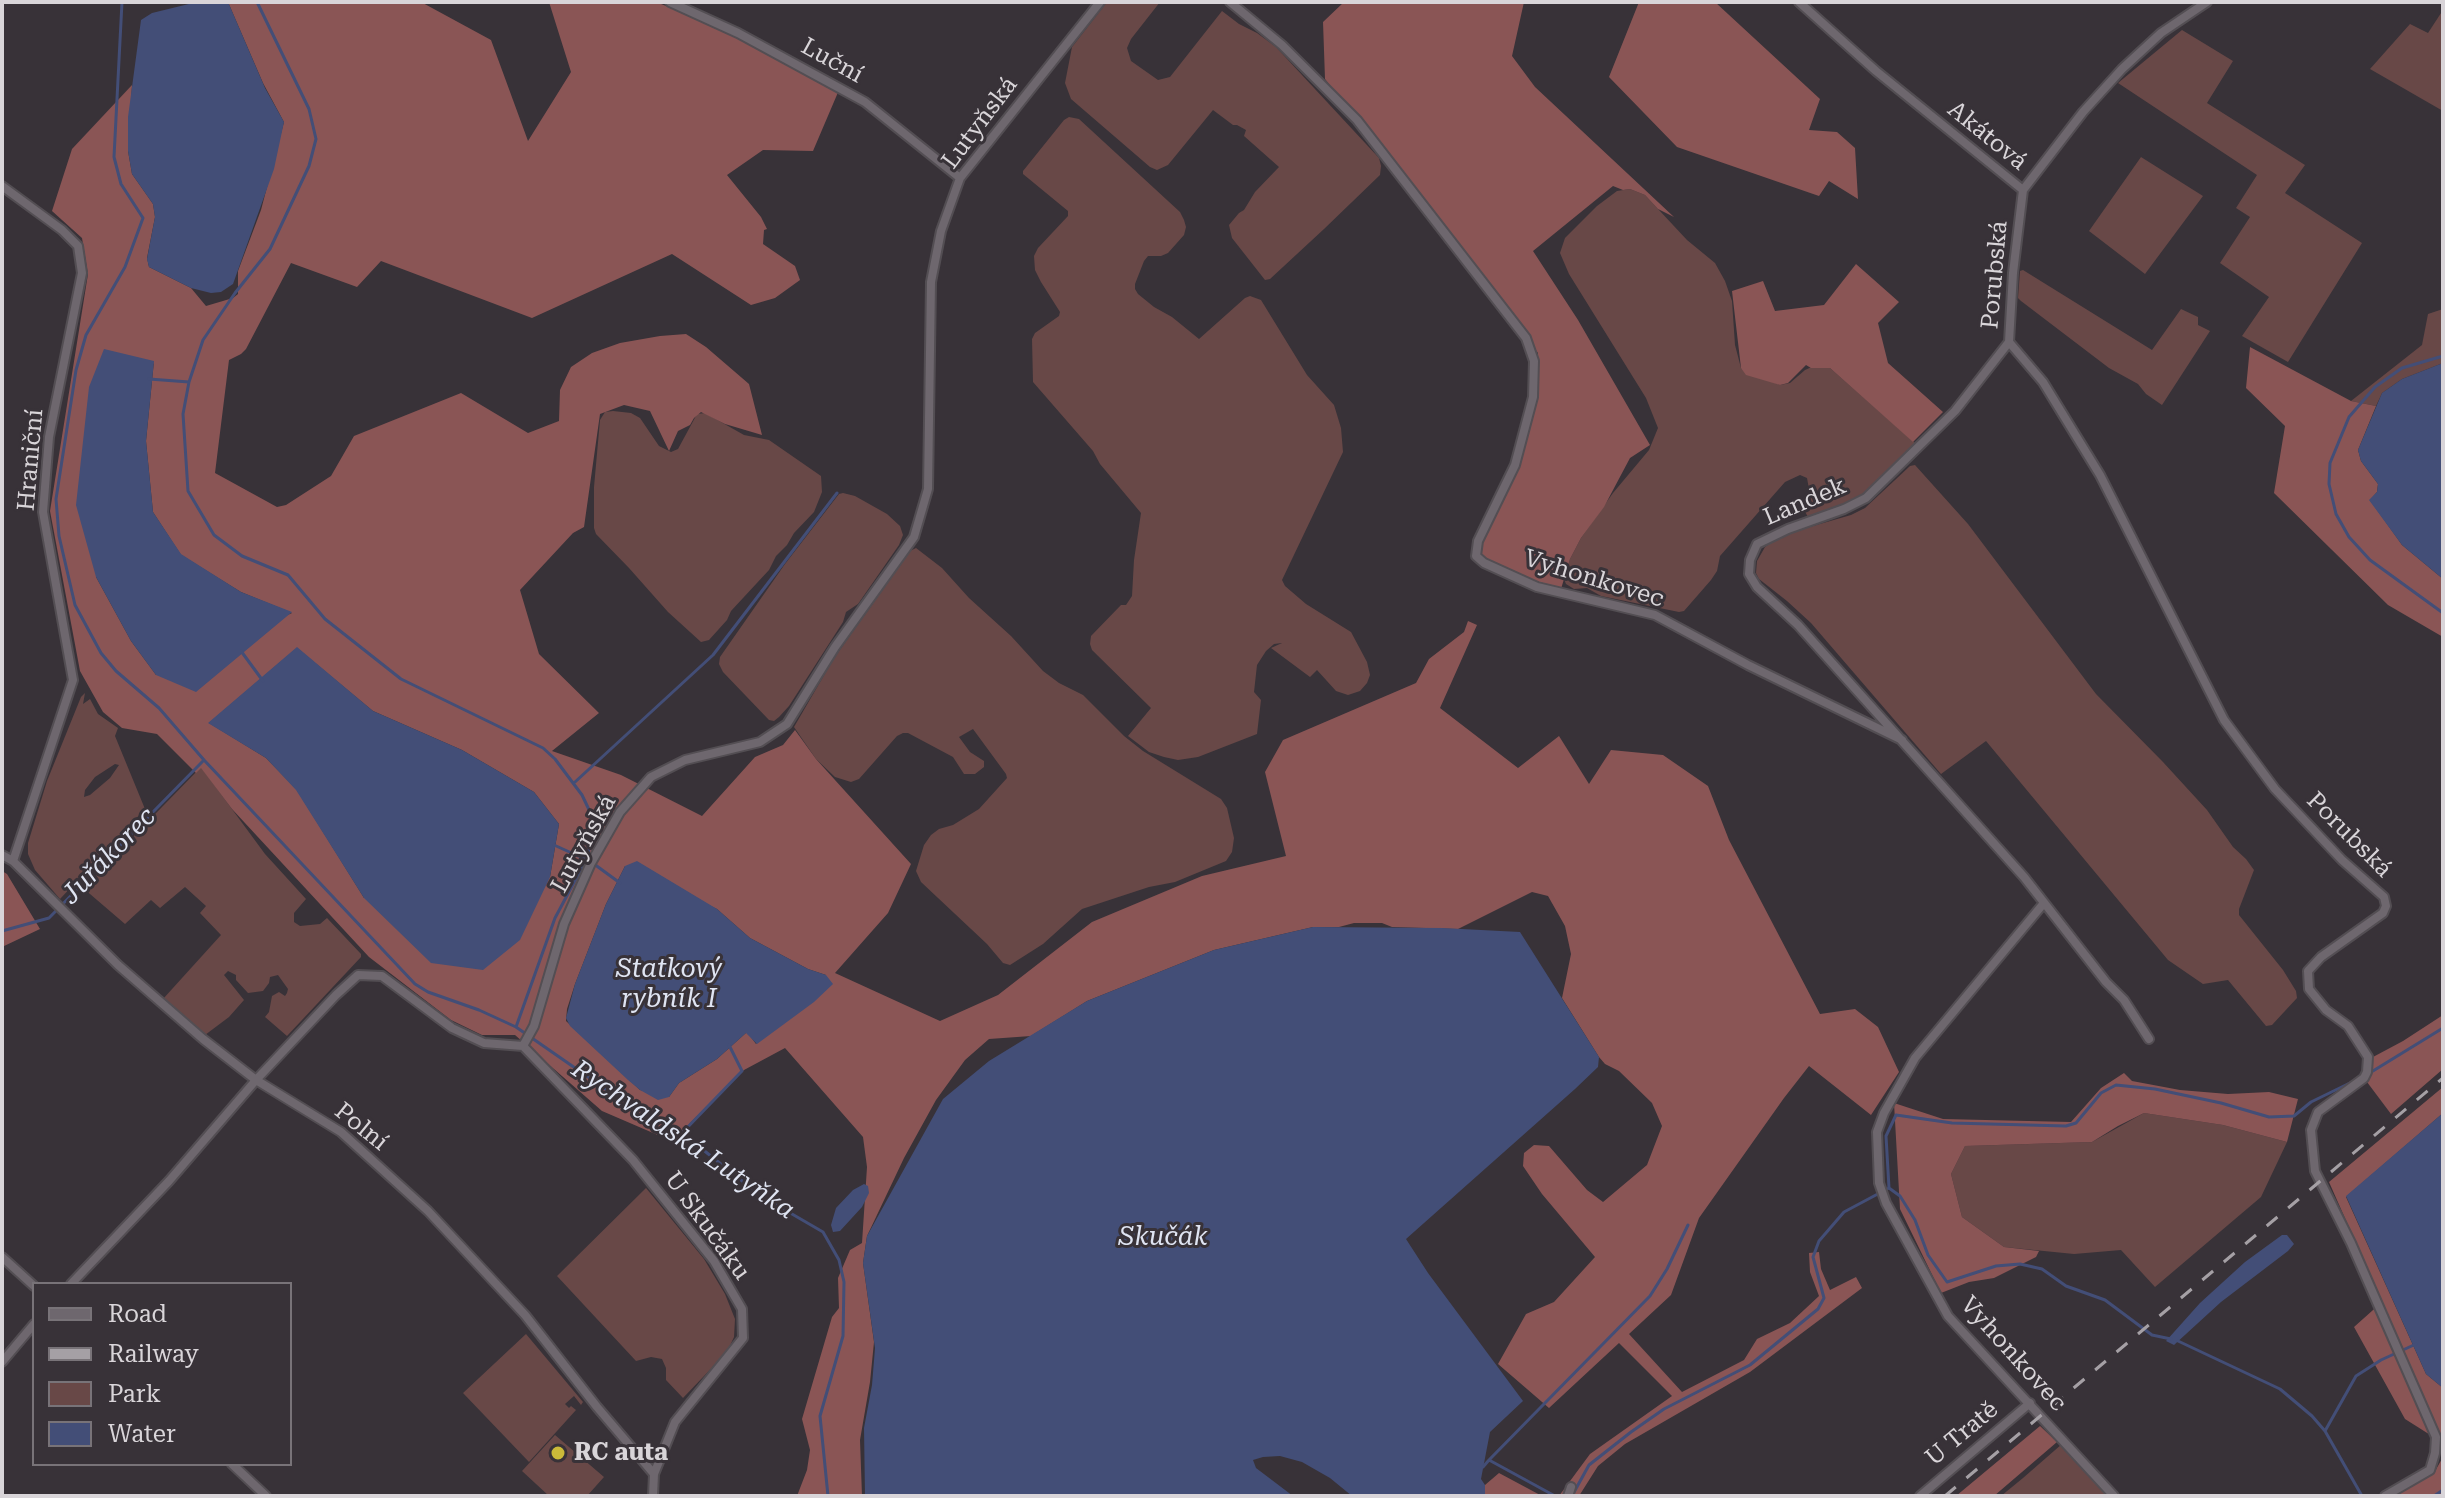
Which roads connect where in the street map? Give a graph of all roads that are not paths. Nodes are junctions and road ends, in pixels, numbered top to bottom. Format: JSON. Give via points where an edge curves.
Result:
{"nodes":[{"id":1,"x":670,"y":2,"type":"edge"},
{"id":2,"x":1100,"y":2,"type":"edge"},
{"id":3,"x":1230,"y":2,"type":"edge"},
{"id":4,"x":1799,"y":2,"type":"edge"},
{"id":5,"x":2207,"y":2,"type":"edge"},
{"id":6,"x":960,"y":178,"type":"junction"},
{"id":7,"x":2,"y":186,"type":"edge"},
{"id":8,"x":2023,"y":190,"type":"junction"},
{"id":9,"x":2009,"y":342,"type":"junction"},
{"id":10,"x":1902,"y":740,"type":"junction"},
{"id":11,"x":2,"y":855,"type":"edge"},
{"id":12,"x":13,"y":861,"type":"junction"},
{"id":13,"x":2044,"y":903,"type":"junction"},
{"id":14,"x":2149,"y":1039,"type":"dead end"},
{"id":15,"x":523,"y":1046,"type":"junction"},
{"id":16,"x":256,"y":1080,"type":"junction"},
{"id":17,"x":2,"y":1257,"type":"edge"},
{"id":18,"x":73,"y":1282,"type":"edge"},
{"id":19,"x":32,"y":1284,"type":"edge"},
{"id":20,"x":32,"y":1326,"type":"edge"},
{"id":21,"x":2,"y":1362,"type":"edge"},
{"id":22,"x":2030,"y":1403,"type":"junction"},
{"id":23,"x":234,"y":1466,"type":"edge"},
{"id":24,"x":654,"y":1474,"type":"junction"},
{"id":25,"x":266,"y":1496,"type":"edge"},
{"id":26,"x":653,"y":1496,"type":"edge"},
{"id":27,"x":1920,"y":1496,"type":"edge"},
{"id":28,"x":2114,"y":1496,"type":"edge"},
{"id":29,"x":2385,"y":1496,"type":"edge"}],
"edges":[{"from":1,"to":6,"type":"street","name":"Luční","via":[[865,102]]},
{"from":2,"to":6,"type":"street","name":"Lutyňská"},
{"from":3,"to":10,"type":"street","name":"Vyhonkovec","via":[[1357,120],[1526,338],[1534,361],[1533,397],[1515,465],[1478,541],[1476,556],[1537,587],[1655,615]]},
{"from":4,"to":8,"type":"street","name":"Akátová"},
{"from":5,"to":8,"type":"street","name":"Akátová","via":[[2161,33],[2122,69]]},
{"from":6,"to":15,"type":"street","name":"Lutyňská","via":[[941,231],[931,282],[928,489],[914,537],[787,724],[760,742],[685,760],[651,777],[620,812],[564,924],[534,1026]]},
{"from":7,"to":12,"type":"street","name":"Hraniční","via":[[78,246],[82,273],[49,437],[43,512],[73,680]]},
{"from":8,"to":9,"type":"street","name":"Porubská"},
{"from":9,"to":10,"type":"street","name":"Landek","via":[[1955,411],[1866,498],[1771,536],[1757,544],[1750,560],[1749,574],[1757,587]]},
{"from":9,"to":29,"type":"street","name":"Porubská","via":[[2043,382],[2100,475],[2224,720],[2275,789],[2384,897],[2383,913],[2308,971],[2309,989],[2348,1026],[2368,1057],[2366,1075],[2318,1112],[2311,1130],[2315,1171],[2436,1437],[2430,1470]]},
{"from":10,"to":13,"type":"street","name":"Vyhonkovec"},
{"from":11,"to":12,"type":"street","name":"Polní"},
{"from":12,"to":16,"type":"street","name":"Polní","via":[[118,965]]},
{"from":13,"to":14,"type":"street","name":"Vyhonkovec","via":[[2124,1000]]},
{"from":13,"to":22,"type":"street","name":"Vyhonkovec","via":[[1915,1058],[1877,1132],[1884,1198],[1948,1316]]},
{"from":15,"to":16,"type":"street","via":[[484,1043],[452,1028],[382,976],[358,975]]},
{"from":15,"to":24,"type":"street","name":"U Skučáku","via":[[633,1160],[714,1261],[742,1309],[743,1338],[675,1422]]},
{"from":16,"to":18,"type":"street"},
{"from":16,"to":24,"type":"street","name":"Polní","via":[[341,1132],[428,1211],[525,1315]]},
{"from":17,"to":19,"type":"street"},
{"from":20,"to":21,"type":"street"},
{"from":22,"to":27,"type":"street","name":"U Tratě"},
{"from":22,"to":28,"type":"street","name":"Vyhonkovec"},
{"from":23,"to":25,"type":"street"},
{"from":24,"to":26,"type":"street","name":"U Skučáku"}]}
